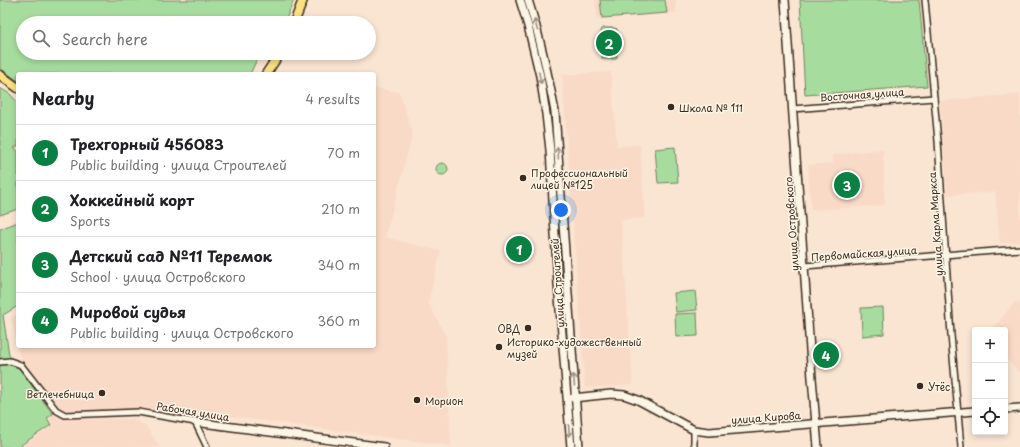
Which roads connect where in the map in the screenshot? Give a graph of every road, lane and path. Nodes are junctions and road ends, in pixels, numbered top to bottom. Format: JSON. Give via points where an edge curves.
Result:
{"nodes":[{"id":1,"x":303,"y":0,"type":"edge"},
{"id":2,"x":520,"y":0,"type":"edge"},
{"id":3,"x":528,"y":0,"type":"edge"},
{"id":4,"x":785,"y":0,"type":"edge"},
{"id":5,"x":925,"y":0,"type":"edge"},
{"id":6,"x":297,"y":16,"type":"edge"},
{"id":7,"x":275,"y":60,"type":"edge"},
{"id":8,"x":267,"y":72,"type":"edge"},
{"id":9,"x":0,"y":75,"type":"edge"},
{"id":10,"x":16,"y":87,"type":"edge"},
{"id":11,"x":934,"y":98,"type":"junction"},
{"id":12,"x":792,"y":109,"type":"junction"},
{"id":13,"x":1020,"y":249,"type":"edge"},
{"id":14,"x":946,"y":255,"type":"junction"},
{"id":15,"x":804,"y":266,"type":"junction"},
{"id":16,"x":0,"y":362,"type":"edge"},
{"id":17,"x":567,"y":398,"type":"junction"},
{"id":18,"x":576,"y":398,"type":"junction"},
{"id":19,"x":1020,"y":408,"type":"edge"},
{"id":20,"x":1008,"y":409,"type":"edge"},
{"id":21,"x":972,"y":412,"type":"edge"},
{"id":22,"x":958,"y":413,"type":"junction"},
{"id":23,"x":195,"y":422,"type":"junction"},
{"id":24,"x":816,"y":423,"type":"junction"},
{"id":25,"x":694,"y":430,"type":"junction"},
{"id":26,"x":207,"y":447,"type":"edge"},
{"id":27,"x":384,"y":447,"type":"edge"},
{"id":28,"x":571,"y":447,"type":"edge"},
{"id":29,"x":579,"y":447,"type":"edge"},
{"id":30,"x":694,"y":447,"type":"edge"},
{"id":31,"x":818,"y":447,"type":"edge"},
{"id":32,"x":961,"y":447,"type":"edge"}],
"edges":[{"from":1,"to":6,"type":"main road"},
{"from":2,"to":17,"type":"street","name":"улица Строителей","one_way":true,"via":[[540,76],[546,114]]},
{"from":18,"to":3,"type":"street","name":"улица Строителей","one_way":true,"via":[[554,112],[536,23]]},
{"from":4,"to":12,"type":"street","name":"улица Островского"},
{"from":5,"to":11,"type":"street","name":"улица Карла Маркса"},
{"from":7,"to":8,"type":"main road"},
{"from":9,"to":10,"type":"main road"},
{"from":11,"to":12,"type":"street","name":"Восточная улица"},
{"from":11,"to":14,"type":"street","name":"улица Карла Маркса"},
{"from":12,"to":15,"type":"street","name":"улица Островского"},
{"from":13,"to":14,"type":"street","name":"Первомайская улица"},
{"from":14,"to":15,"type":"street","name":"Первомайская улица"},
{"from":14,"to":22,"type":"street","name":"улица Карла Маркса"},
{"from":15,"to":24,"type":"street","name":"улица Островского"},
{"from":16,"to":23,"type":"street","name":"Рабочая улица","via":[[10,361],[21,365],[56,410],[65,415],[138,412]]},
{"from":17,"to":18,"type":"street","name":"улица Кирова"},
{"from":17,"to":28,"type":"street","name":"улица Строителей","one_way":true},
{"from":18,"to":25,"type":"street","name":"улица Кирова","via":[[624,395]]},
{"from":18,"to":29,"type":"street","name":"улица Строителей"},
{"from":19,"to":20,"type":"street"},
{"from":21,"to":22,"type":"street","name":"улица Кирова"},
{"from":22,"to":24,"type":"street","name":"улица Кирова"},
{"from":22,"to":32,"type":"street","name":"улица Карла Маркса"},
{"from":23,"to":26,"type":"street"},
{"from":23,"to":27,"type":"street","name":"Рабочая улица"},
{"from":24,"to":25,"type":"street","name":"улица Кирова","via":[[709,432]]},
{"from":24,"to":31,"type":"street","name":"улица Островского"},
{"from":25,"to":30,"type":"street"}]}
